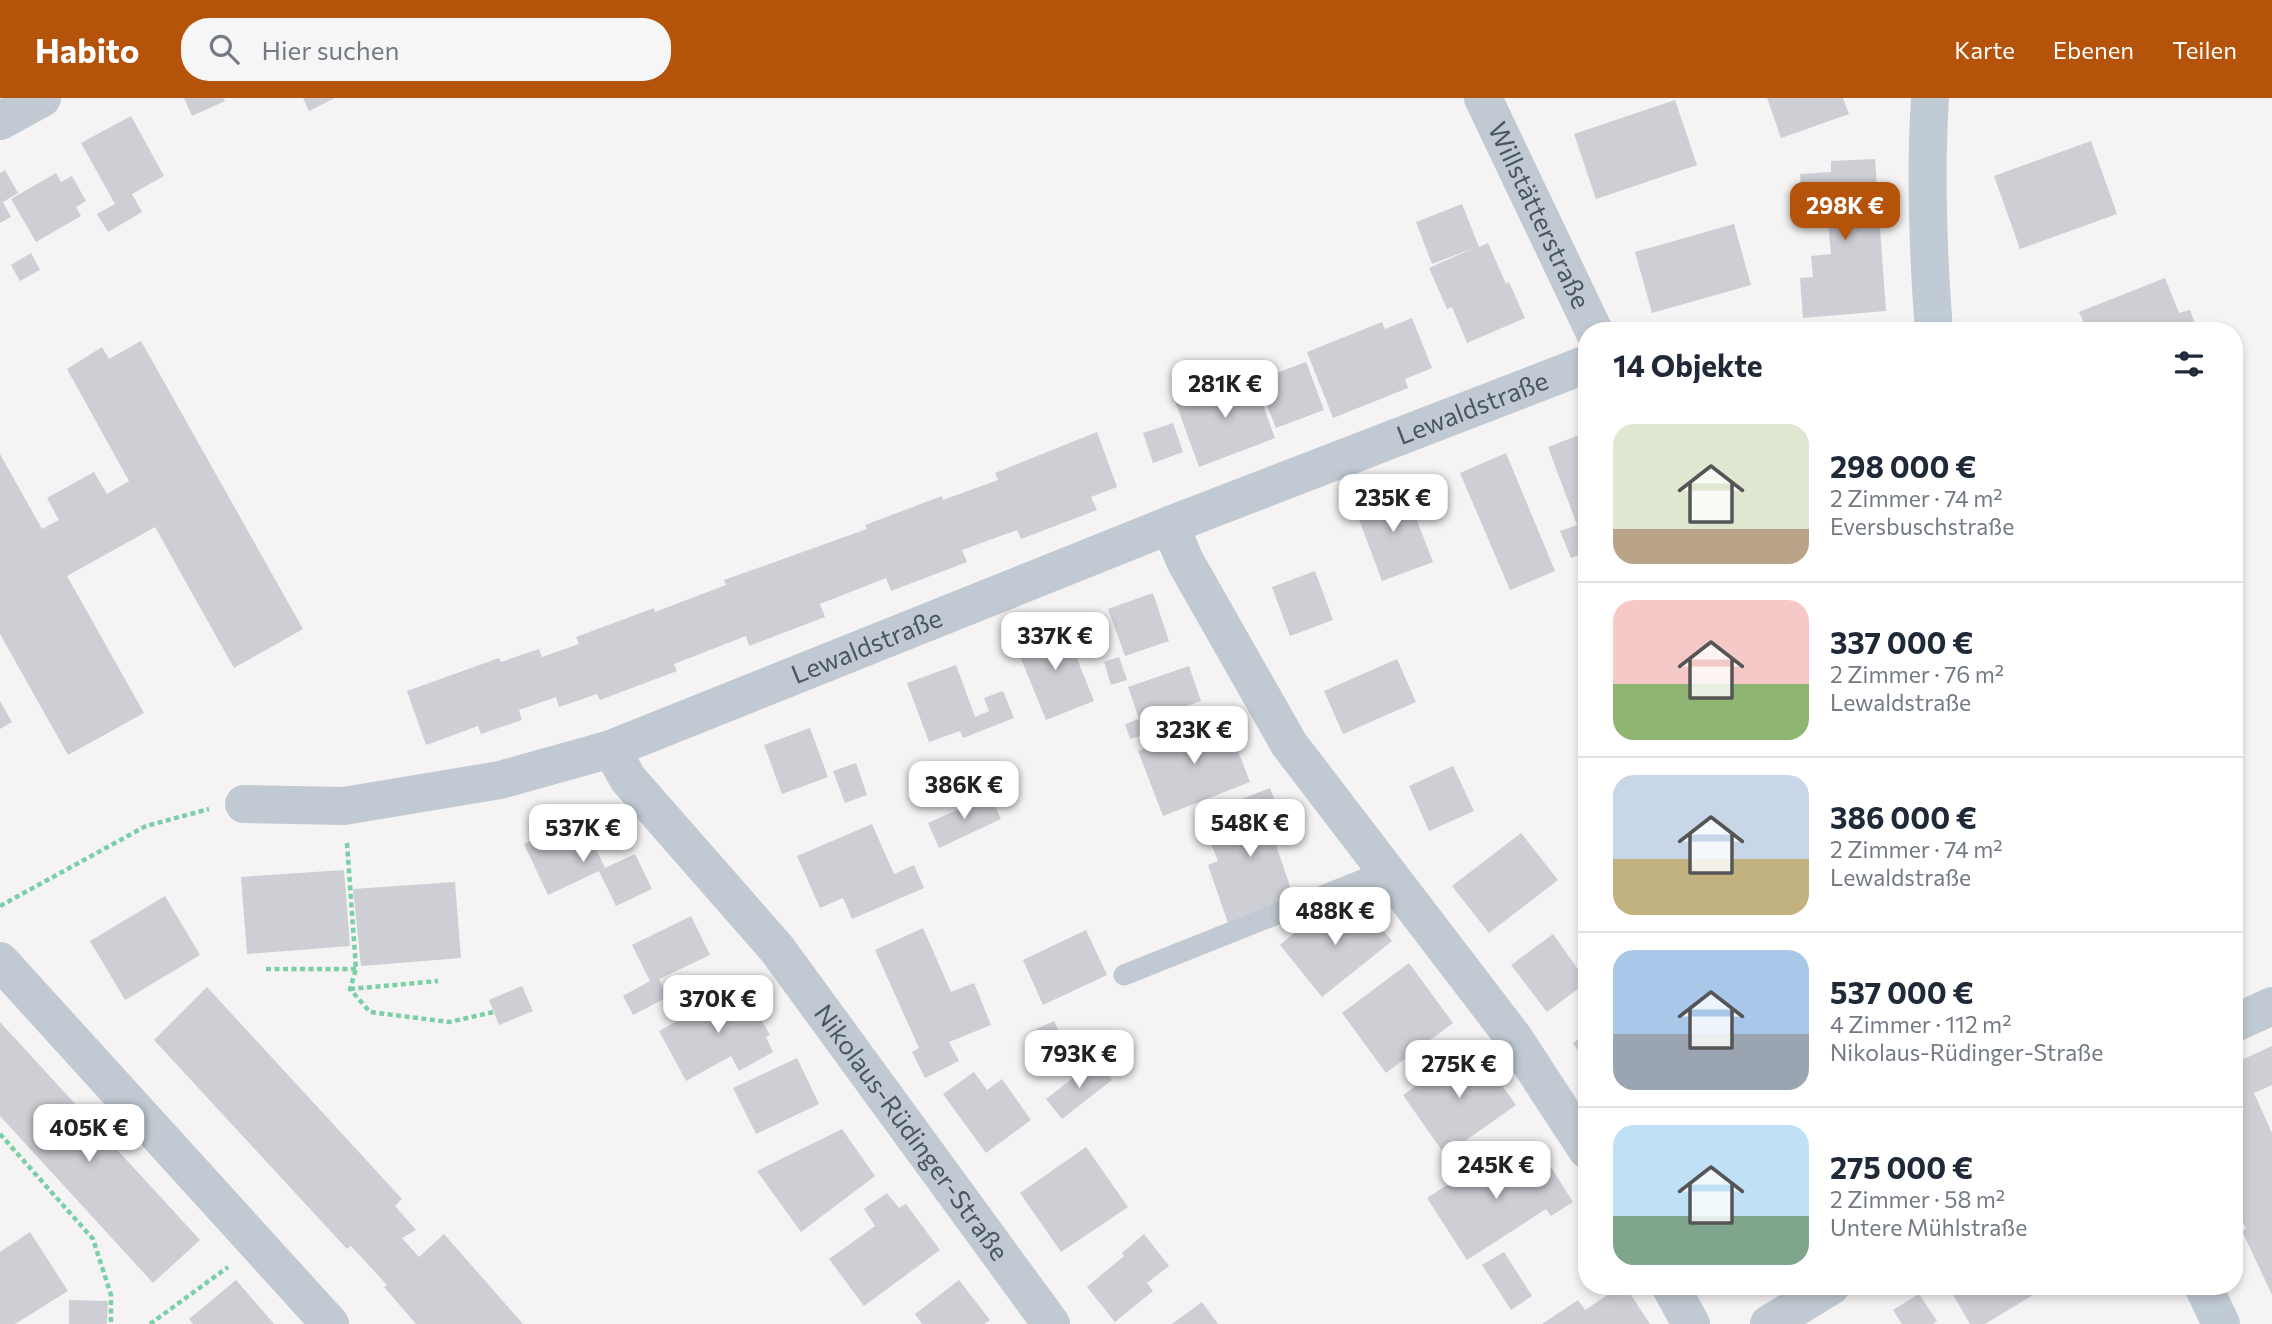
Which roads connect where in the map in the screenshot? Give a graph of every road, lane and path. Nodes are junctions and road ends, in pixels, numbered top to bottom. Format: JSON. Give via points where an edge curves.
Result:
{"nodes":[{"id":1,"x":42,"y":98,"type":"edge"},
{"id":2,"x":1483,"y":98,"type":"edge"},
{"id":3,"x":1930,"y":98,"type":"edge"},
{"id":4,"x":0,"y":121,"type":"edge"},
{"id":5,"x":1590,"y":322,"type":"edge"},
{"id":6,"x":1933,"y":322,"type":"edge"},
{"id":7,"x":1578,"y":367,"type":"edge"},
{"id":8,"x":1170,"y":525,"type":"junction"},
{"id":9,"x":611,"y":749,"type":"junction"},
{"id":10,"x":244,"y":804,"type":"joint"},
{"id":11,"x":344,"y":806,"type":"junction"},
{"id":12,"x":1385,"y":872,"type":"junction"},
{"id":13,"x":0,"y":906,"type":"edge"},
{"id":14,"x":0,"y":961,"type":"edge"},
{"id":15,"x":266,"y":969,"type":"dead end"},
{"id":16,"x":356,"y":969,"type":"junction"},
{"id":17,"x":1124,"y":975,"type":"dead end"},
{"id":18,"x":438,"y":982,"type":"dead end"},
{"id":19,"x":349,"y":989,"type":"junction"},
{"id":20,"x":2272,"y":1006,"type":"edge"},
{"id":21,"x":494,"y":1012,"type":"dead end"},
{"id":22,"x":2243,"y":1019,"type":"edge"},
{"id":23,"x":0,"y":1134,"type":"edge"},
{"id":24,"x":1578,"y":1136,"type":"edge"},
{"id":25,"x":222,"y":1272,"type":"dead end"},
{"id":26,"x":1675,"y":1295,"type":"edge"},
{"id":27,"x":1816,"y":1295,"type":"edge"},
{"id":28,"x":2207,"y":1295,"type":"edge"},
{"id":29,"x":111,"y":1324,"type":"edge"},
{"id":30,"x":150,"y":1324,"type":"edge"},
{"id":31,"x":330,"y":1324,"type":"edge"},
{"id":32,"x":1051,"y":1324,"type":"edge"},
{"id":33,"x":1691,"y":1324,"type":"edge"},
{"id":34,"x":1769,"y":1324,"type":"edge"},
{"id":35,"x":2221,"y":1324,"type":"edge"}],
"edges":[{"from":1,"to":4,"type":"street"},
{"from":2,"to":5,"type":"street","name":"Willstätterstraße"},
{"from":3,"to":6,"type":"main road","via":[[1927,156]]},
{"from":7,"to":8,"type":"street","name":"Lewaldstraße"},
{"from":8,"to":9,"type":"street","name":"Lewaldstraße"},
{"from":8,"to":12,"type":"street","via":[[1185,561],[1289,744]]},
{"from":9,"to":11,"type":"street","name":"Lewaldstraße","via":[[500,780]]},
{"from":9,"to":32,"type":"street","name":"Nikolaus-Rüdinger-Straße","via":[[628,779],[777,949]]},
{"from":10,"to":11,"type":"street","name":"Lewaldstraße"},
{"from":10,"to":13,"type":"path","via":[[146,826]]},
{"from":11,"to":16,"type":"path"},
{"from":12,"to":17,"type":"lane"},
{"from":12,"to":24,"type":"street","via":[[1514,1038]]},
{"from":14,"to":31,"type":"street"},
{"from":15,"to":16,"type":"path"},
{"from":16,"to":19,"type":"path"},
{"from":18,"to":19,"type":"path"},
{"from":19,"to":21,"type":"path","via":[[370,1012],[450,1022]]},
{"from":20,"to":22,"type":"street"},
{"from":23,"to":29,"type":"path","via":[[93,1238],[111,1295]]},
{"from":25,"to":30,"type":"path"},
{"from":26,"to":33,"type":"street"},
{"from":27,"to":34,"type":"street"},
{"from":28,"to":35,"type":"main road"}]}
